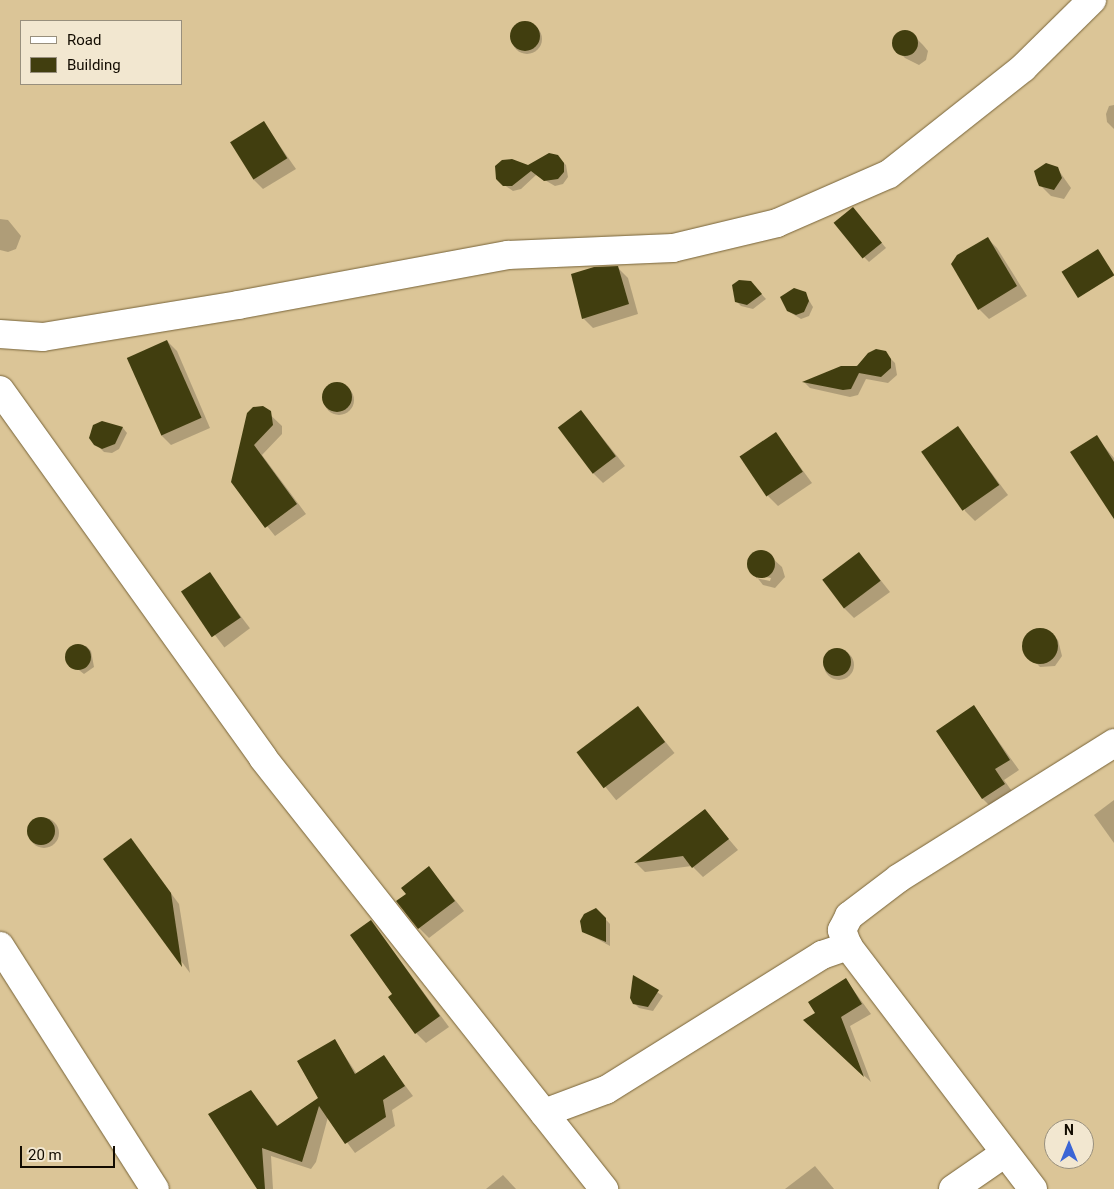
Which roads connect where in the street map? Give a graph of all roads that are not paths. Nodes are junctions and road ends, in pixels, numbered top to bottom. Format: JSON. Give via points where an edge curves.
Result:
{"nodes":[{"id":1,"x":1092,"y":0,"type":"edge"},
{"id":2,"x":0,"y":334,"type":"edge"},
{"id":3,"x":0,"y":390,"type":"edge"},
{"id":4,"x":1114,"y":743,"type":"edge"},
{"id":5,"x":0,"y":946,"type":"edge"},
{"id":6,"x":848,"y":946,"type":"junction"},
{"id":7,"x":544,"y":1113,"type":"junction"},
{"id":8,"x":1005,"y":1152,"type":"junction"},
{"id":9,"x":155,"y":1189,"type":"edge"},
{"id":10,"x":604,"y":1189,"type":"edge"},
{"id":11,"x":953,"y":1189,"type":"edge"},
{"id":12,"x":1033,"y":1189,"type":"edge"}],
"edges":[{"from":1,"to":2,"type":"street","via":[[1023,68],[889,174],[777,223],[673,248],[508,254],[52,335]]},
{"from":3,"to":7,"type":"street","via":[[263,758]]},
{"from":4,"to":6,"type":"street","via":[[899,878],[856,910],[842,930]]},
{"from":5,"to":9,"type":"street"},
{"from":6,"to":7,"type":"street","via":[[822,955],[606,1090]]},
{"from":6,"to":8,"type":"street"},
{"from":7,"to":10,"type":"street"},
{"from":8,"to":11,"type":"street"},
{"from":8,"to":12,"type":"street"}]}
